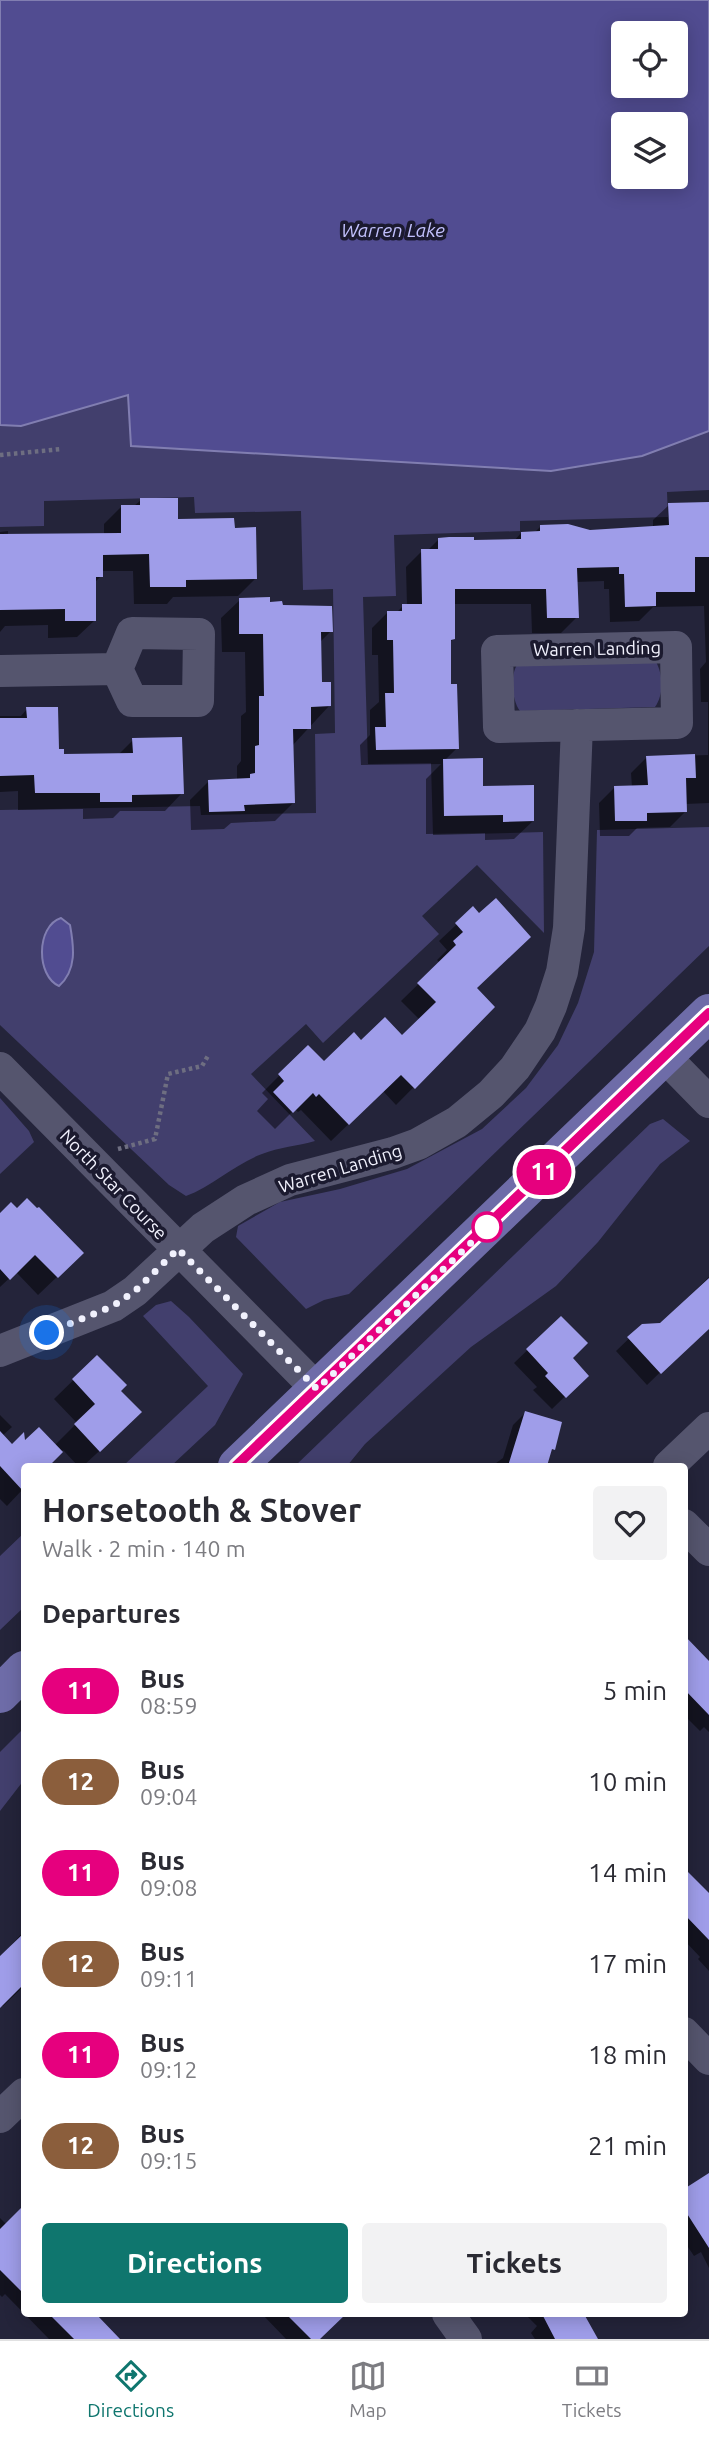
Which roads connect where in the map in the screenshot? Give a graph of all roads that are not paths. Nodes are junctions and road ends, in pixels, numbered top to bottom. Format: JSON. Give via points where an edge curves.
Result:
{"nodes":[{"id":1,"x":117,"y":669,"type":"dead end"},
{"id":2,"x":0,"y":671,"type":"edge"},
{"id":3,"x":577,"y":725,"type":"junction"},
{"id":4,"x":709,"y":1013,"type":"edge"},
{"id":5,"x":664,"y":1056,"type":"junction"},
{"id":6,"x":0,"y":1068,"type":"edge"},
{"id":7,"x":709,"y":1102,"type":"edge"},
{"id":8,"x":178,"y":1249,"type":"junction"},
{"id":9,"x":0,"y":1351,"type":"edge"},
{"id":10,"x":317,"y":1389,"type":"junction"},
{"id":11,"x":709,"y":1428,"type":"edge"},
{"id":12,"x":240,"y":1463,"type":"edge"},
{"id":13,"x":672,"y":1463,"type":"edge"},
{"id":14,"x":688,"y":1529,"type":"edge"},
{"id":15,"x":709,"y":1550,"type":"edge"},
{"id":16,"x":21,"y":1673,"type":"edge"},
{"id":17,"x":0,"y":1693,"type":"edge"},
{"id":18,"x":688,"y":2037,"type":"edge"},
{"id":19,"x":709,"y":2059,"type":"edge"},
{"id":20,"x":21,"y":2097,"type":"edge"},
{"id":21,"x":0,"y":2117,"type":"edge"},
{"id":22,"x":450,"y":2317,"type":"edge"},
{"id":23,"x":466,"y":2339,"type":"edge"}],
"edges":[{"from":1,"to":2,"type":"street"},
{"from":3,"to":3,"type":"street","name":"Warren Landing","via":[[499,727],[497,650],[676,647],[677,723]]},
{"from":3,"to":8,"type":"street","name":"Warren Landing","via":[[569,929],[562,972],[540,1031],[515,1068],[457,1122],[418,1144],[290,1180],[246,1200]]},
{"from":4,"to":5,"type":"main road"},
{"from":5,"to":7,"type":"street"},
{"from":5,"to":10,"type":"main road"},
{"from":6,"to":8,"type":"street","name":"North Star Course"},
{"from":8,"to":9,"type":"street","name":"Warren Landing","via":[[113,1306]]},
{"from":8,"to":10,"type":"street","name":"North Star Course"},
{"from":10,"to":12,"type":"main road"},
{"from":11,"to":13,"type":"street"},
{"from":14,"to":15,"type":"street"},
{"from":16,"to":17,"type":"main road"},
{"from":18,"to":19,"type":"street"},
{"from":20,"to":21,"type":"street"},
{"from":22,"to":23,"type":"street"}]}
